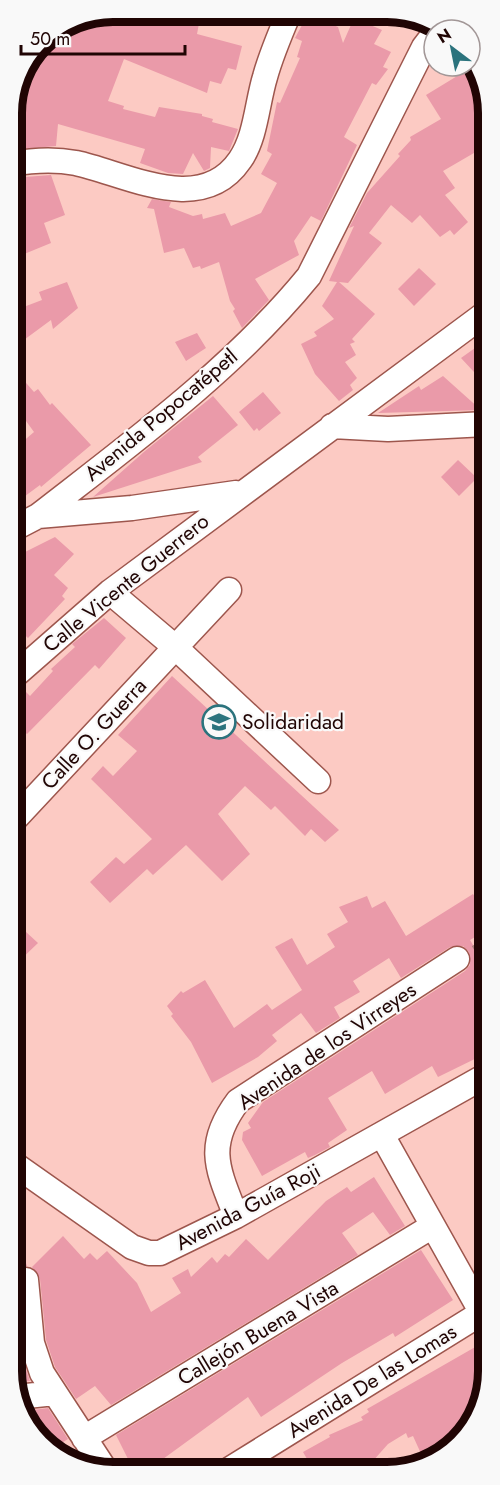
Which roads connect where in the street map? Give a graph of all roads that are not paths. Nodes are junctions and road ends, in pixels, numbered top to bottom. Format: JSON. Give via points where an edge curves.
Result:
{"nodes":[{"id":1,"x":286,"y":22,"type":"edge"},
{"id":2,"x":422,"y":51,"type":"edge"},
{"id":3,"x":23,"y":163,"type":"edge"},
{"id":4,"x":478,"y":319,"type":"edge"},
{"id":5,"x":478,"y":424,"type":"edge"},
{"id":6,"x":332,"y":426,"type":"junction"},
{"id":7,"x":241,"y":492,"type":"junction"},
{"id":8,"x":38,"y":516,"type":"junction"},
{"id":9,"x":23,"y":524,"type":"edge"},
{"id":10,"x":229,"y":590,"type":"dead end"},
{"id":11,"x":110,"y":591,"type":"junction"},
{"id":12,"x":175,"y":647,"type":"junction"},
{"id":13,"x":23,"y":669,"type":"edge"},
{"id":14,"x":318,"y":781,"type":"dead end"},
{"id":15,"x":22,"y":811,"type":"edge"},
{"id":16,"x":457,"y":959,"type":"dead end"},
{"id":17,"x":477,"y":1081,"type":"edge"},
{"id":18,"x":382,"y":1135,"type":"junction"},
{"id":19,"x":22,"y":1170,"type":"edge"},
{"id":20,"x":236,"y":1216,"type":"junction"},
{"id":21,"x":431,"y":1227,"type":"junction"},
{"id":22,"x":26,"y":1280,"type":"dead end"},
{"id":23,"x":477,"y":1301,"type":"edge"},
{"id":24,"x":477,"y":1320,"type":"edge"},
{"id":25,"x":55,"y":1393,"type":"junction"},
{"id":26,"x":26,"y":1396,"type":"edge"},
{"id":27,"x":84,"y":1438,"type":"junction"},
{"id":28,"x":99,"y":1461,"type":"edge"},
{"id":29,"x":242,"y":1462,"type":"edge"}],
"edges":[{"from":1,"to":3,"type":"street","via":[[241,159],[225,177],[210,186],[171,189],[115,172],[50,160]]},
{"from":2,"to":8,"type":"street","name":"Avenida Popocatépetl","via":[[309,276],[297,291],[214,375]]},
{"from":4,"to":6,"type":"street"},
{"from":5,"to":6,"type":"street","via":[[388,429]]},
{"from":6,"to":7,"type":"street"},
{"from":7,"to":8,"type":"street","via":[[132,508]]},
{"from":7,"to":11,"type":"street","name":"Calle Vicente Guerrero"},
{"from":8,"to":9,"type":"street","name":"Avenida Popocatépetl"},
{"from":10,"to":12,"type":"street","name":"Calle O. Guerra"},
{"from":11,"to":12,"type":"street"},
{"from":11,"to":13,"type":"street","name":"Calle Vicente Guerrero"},
{"from":12,"to":14,"type":"street"},
{"from":12,"to":15,"type":"street","name":"Calle O. Guerra"},
{"from":16,"to":20,"type":"street","name":"Avenida de los Virreyes","via":[[238,1101],[222,1123],[216,1153]]},
{"from":17,"to":18,"type":"street","name":"Avenida Guía Roji"},
{"from":18,"to":20,"type":"street","name":"Avenida Guía Roji"},
{"from":18,"to":21,"type":"street"},
{"from":19,"to":20,"type":"street","name":"Avenida Guía Roji","via":[[132,1247],[149,1253],[178,1247]]},
{"from":21,"to":23,"type":"street"},
{"from":21,"to":27,"type":"street","name":"Callejón Buena Vista"},
{"from":22,"to":25,"type":"street","via":[[36,1359]]},
{"from":24,"to":29,"type":"street","name":"Avenida De las Lomas"},
{"from":25,"to":26,"type":"street"},
{"from":25,"to":27,"type":"street"},
{"from":27,"to":28,"type":"street"}]}
